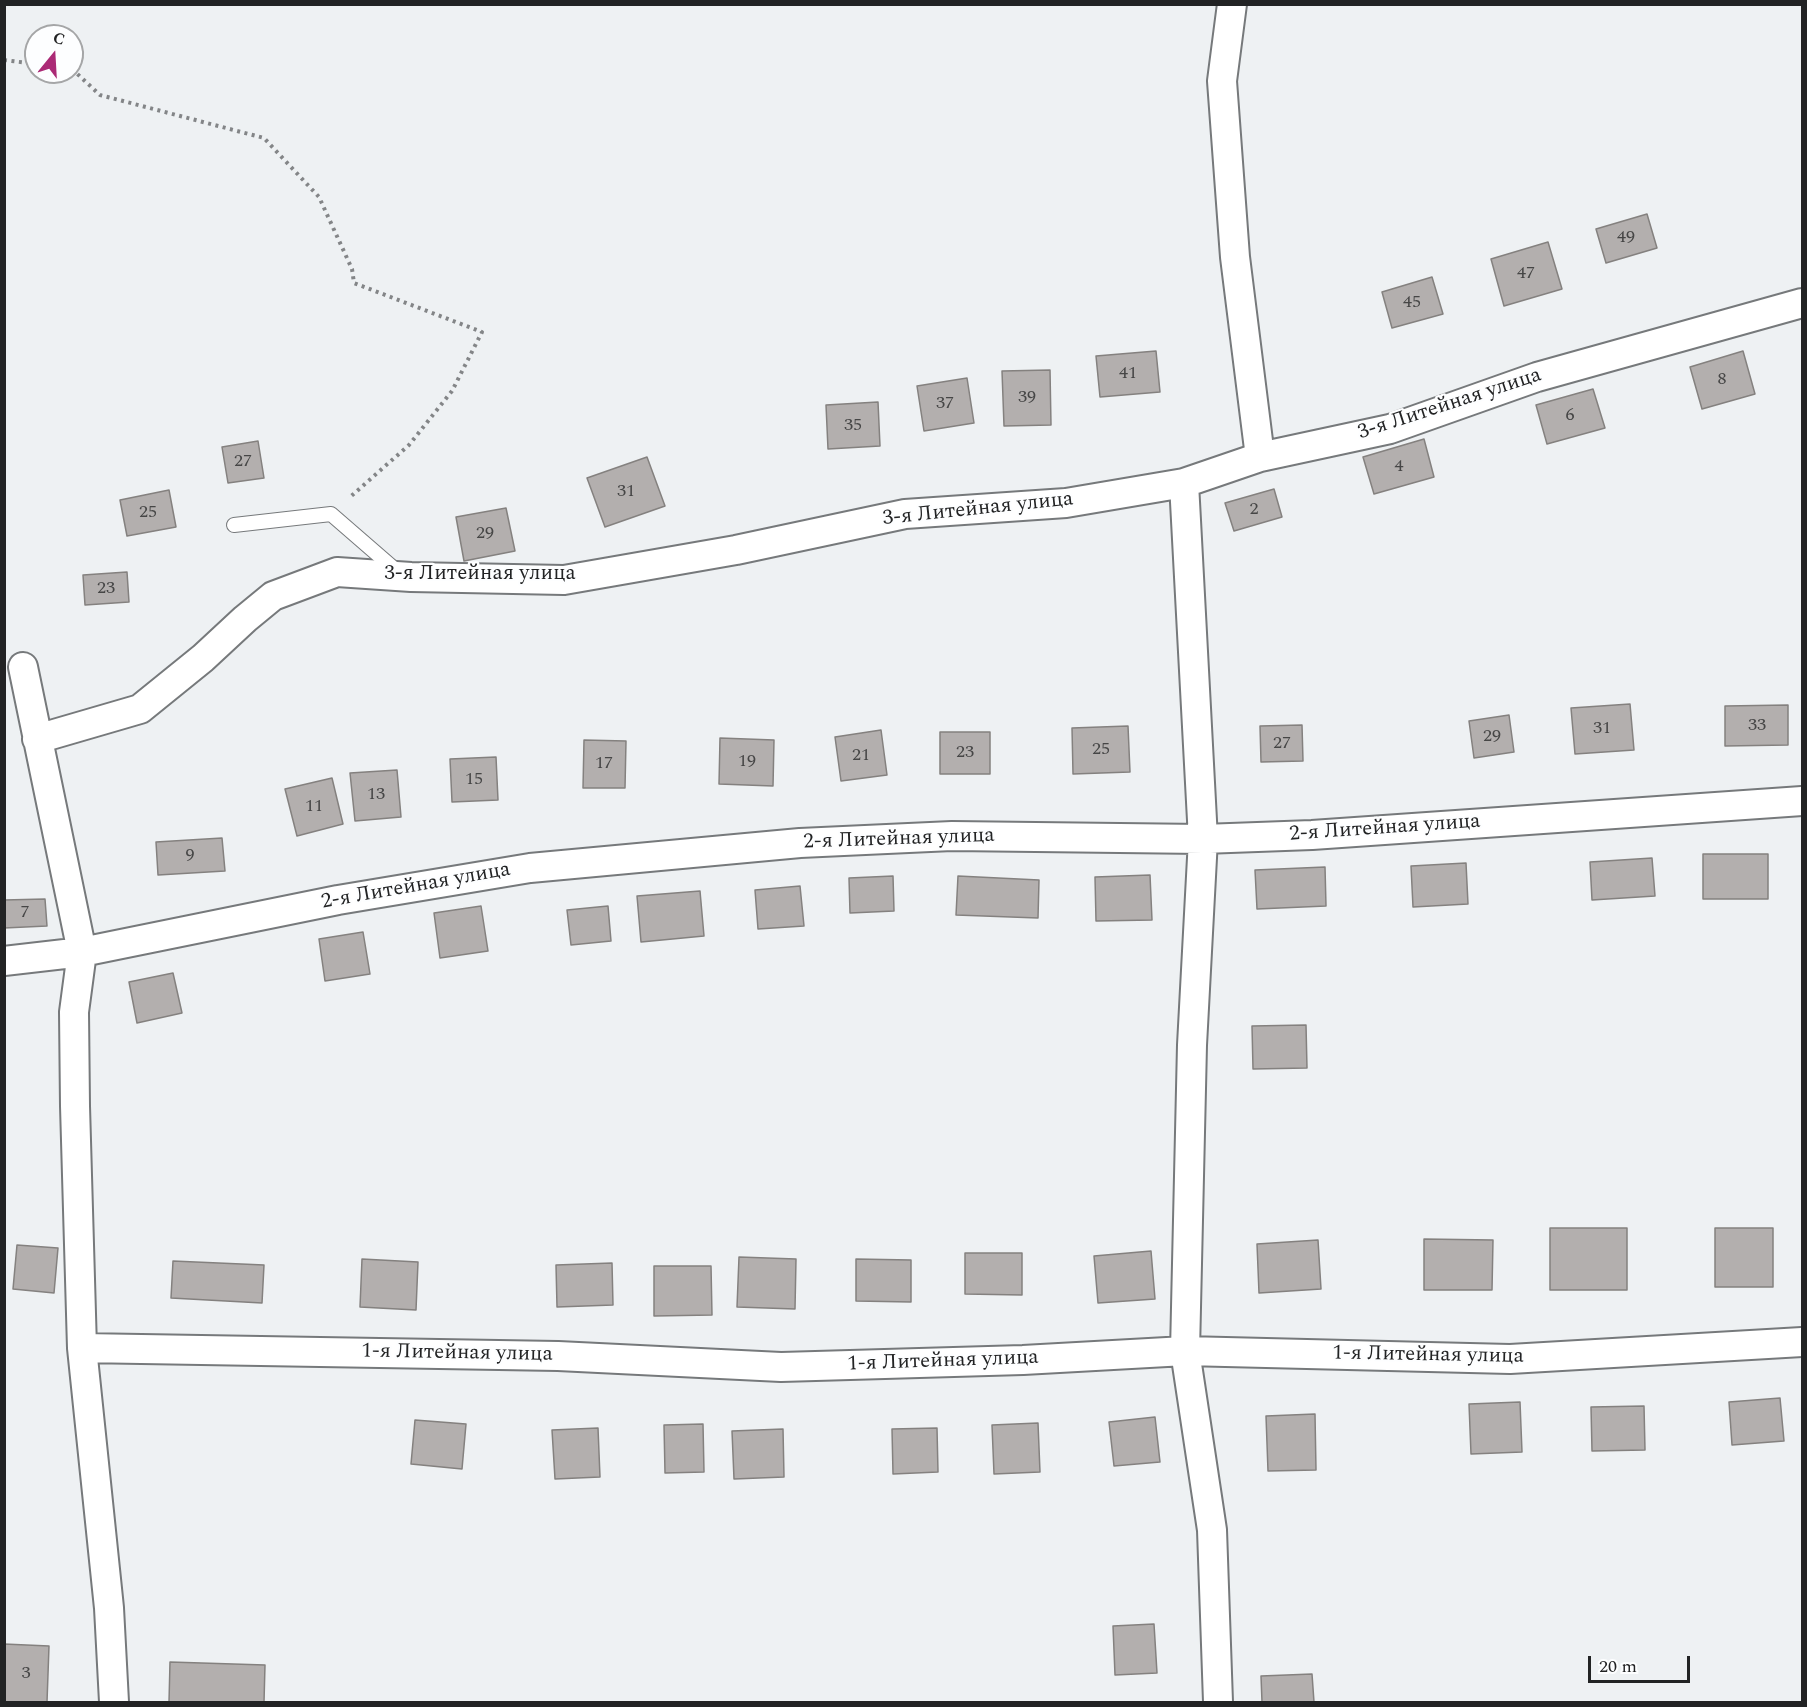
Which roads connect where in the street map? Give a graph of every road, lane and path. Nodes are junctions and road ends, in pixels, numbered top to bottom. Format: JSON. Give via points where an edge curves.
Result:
{"nodes":[{"id":1,"x":1232,"y":4,"type":"edge"},
{"id":2,"x":4,"y":60,"type":"edge"},
{"id":3,"x":24,"y":62,"type":"edge"},
{"id":4,"x":84,"y":80,"type":"edge"},
{"id":5,"x":1803,"y":303,"type":"edge"},
{"id":6,"x":1260,"y":457,"type":"junction"},
{"id":7,"x":1184,"y":483,"type":"junction"},
{"id":8,"x":331,"y":514,"type":"junction"},
{"id":9,"x":234,"y":525,"type":"dead end"},
{"id":10,"x":402,"y":577,"type":"junction"},
{"id":11,"x":22,"y":667,"type":"dead end"},
{"id":12,"x":37,"y":739,"type":"junction"},
{"id":13,"x":1803,"y":801,"type":"edge"},
{"id":14,"x":1203,"y":838,"type":"junction"},
{"id":15,"x":82,"y":952,"type":"junction"},
{"id":16,"x":4,"y":961,"type":"edge"},
{"id":17,"x":1803,"y":1342,"type":"edge"},
{"id":18,"x":82,"y":1348,"type":"junction"},
{"id":19,"x":1185,"y":1351,"type":"junction"},
{"id":20,"x":114,"y":1702,"type":"edge"},
{"id":21,"x":1218,"y":1702,"type":"edge"}],
"edges":[{"from":1,"to":6,"type":"street","via":[[1222,81],[1236,257]]},
{"from":2,"to":3,"type":"path"},
{"from":4,"to":8,"type":"path","via":[[100,95],[264,138],[319,197],[352,269],[354,284],[482,332],[452,392],[409,445]]},
{"from":5,"to":6,"type":"street","name":"3-я Литейная улица","via":[[1538,377],[1390,429]]},
{"from":6,"to":7,"type":"street","name":"3-я Литейная улица"},
{"from":7,"to":10,"type":"street","name":"3-я Литейная улица","via":[[1066,503],[904,514],[736,550],[564,580]]},
{"from":7,"to":14,"type":"street"},
{"from":8,"to":9,"type":"lane"},
{"from":8,"to":10,"type":"lane"},
{"from":10,"to":12,"type":"street","name":"3-я Литейная улица","via":[[336,572],[273,596],[140,709]]},
{"from":11,"to":12,"type":"street"},
{"from":12,"to":15,"type":"street"},
{"from":13,"to":14,"type":"street","name":"2-я Литейная улица","via":[[1312,835]]},
{"from":14,"to":15,"type":"street","name":"2-я Литейная улица","via":[[952,836],[800,843],[530,868],[338,900]]},
{"from":14,"to":19,"type":"street","via":[[1192,1045]]},
{"from":15,"to":16,"type":"street","name":"2-я Литейная улица"},
{"from":15,"to":18,"type":"street","via":[[74,1012]]},
{"from":17,"to":19,"type":"street","name":"1-я Литейная улица","via":[[1510,1359]]},
{"from":18,"to":19,"type":"street","name":"1-я Литейная улица","via":[[558,1356],[781,1367]]},
{"from":18,"to":20,"type":"street","via":[[109,1608]]},
{"from":19,"to":21,"type":"street","via":[[1212,1530]]}]}
